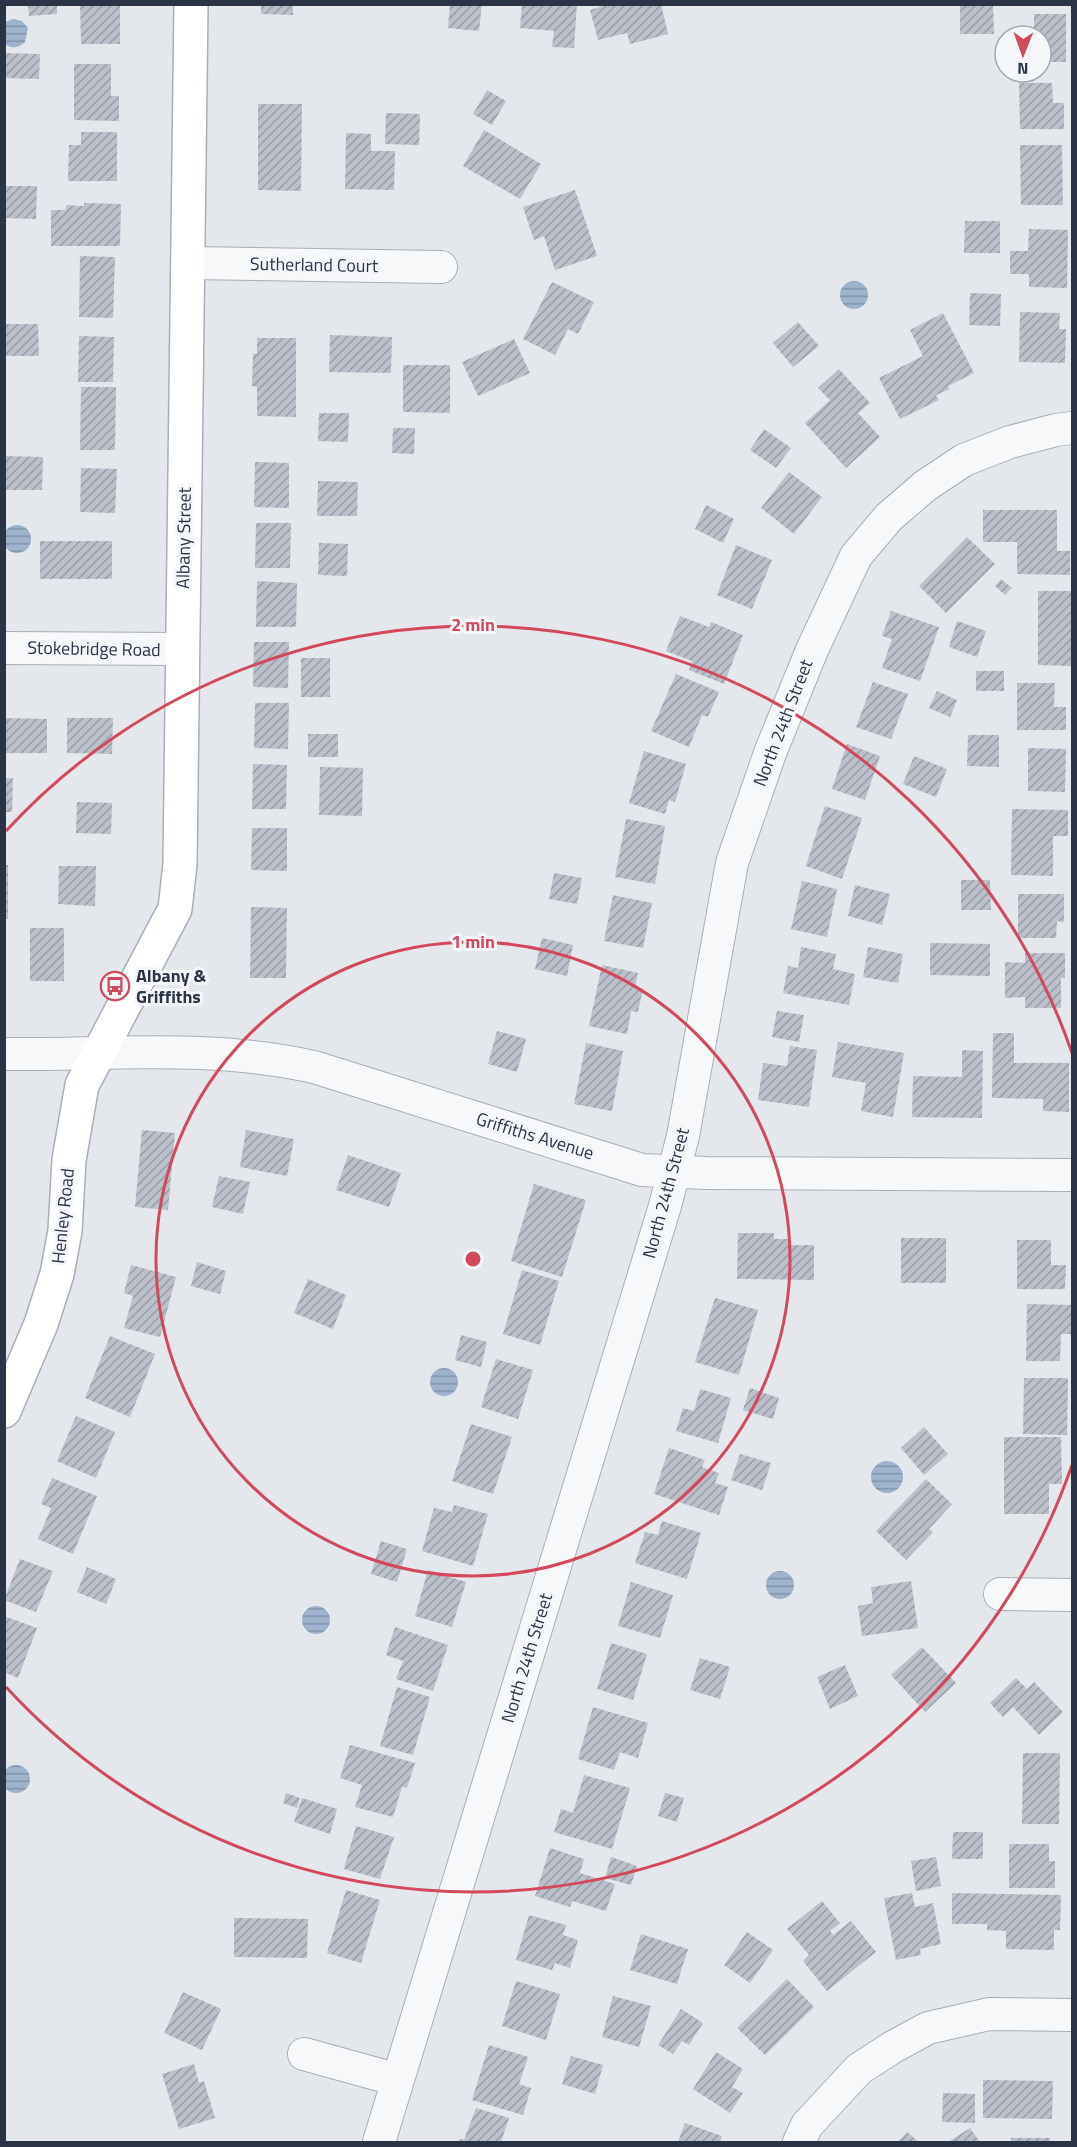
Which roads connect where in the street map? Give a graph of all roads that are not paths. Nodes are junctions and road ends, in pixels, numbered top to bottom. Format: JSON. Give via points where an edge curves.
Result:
{"nodes":[{"id":1,"x":191,"y":4,"type":"edge"},
{"id":2,"x":188,"y":263,"type":"junction"},
{"id":3,"x":441,"y":267,"type":"dead end"},
{"id":4,"x":1072,"y":429,"type":"edge"},
{"id":5,"x":4,"y":648,"type":"edge"},
{"id":6,"x":183,"y":649,"type":"junction"},
{"id":7,"x":99,"y":1052,"type":"junction"},
{"id":8,"x":4,"y":1054,"type":"edge"},
{"id":9,"x":674,"y":1171,"type":"junction"},
{"id":10,"x":1072,"y":1175,"type":"edge"},
{"id":11,"x":4,"y":1411,"type":"edge"},
{"id":12,"x":1000,"y":1594,"type":"dead end"},
{"id":13,"x":1072,"y":1595,"type":"edge"},
{"id":14,"x":1072,"y":2015,"type":"edge"},
{"id":15,"x":304,"y":2054,"type":"dead end"},
{"id":16,"x":398,"y":2080,"type":"junction"},
{"id":17,"x":379,"y":2142,"type":"edge"},
{"id":18,"x":799,"y":2142,"type":"edge"}],
"edges":[{"from":1,"to":2,"type":"street","name":"Albany Street"},
{"from":2,"to":3,"type":"street","name":"Sutherland Court"},
{"from":2,"to":6,"type":"street","name":"Albany Street"},
{"from":4,"to":9,"type":"street","name":"North 24th Street","via":[[1010,442],[964,460],[889,517],[856,556],[807,660],[732,862]]},
{"from":5,"to":6,"type":"street","name":"Stokebridge Road"},
{"from":6,"to":7,"type":"street","name":"Albany Street","via":[[180,864],[175,909]]},
{"from":7,"to":8,"type":"street","name":"Griffiths Avenue"},
{"from":7,"to":9,"type":"street","name":"Griffiths Avenue","via":[[238,1054],[277,1059],[314,1067],[642,1170]]},
{"from":7,"to":11,"type":"street","name":"Henley Road","via":[[79,1098],[57,1274],[41,1324]]},
{"from":9,"to":10,"type":"street","name":"Griffiths Avenue"},
{"from":9,"to":16,"type":"street","name":"North 24th Street"},
{"from":12,"to":13,"type":"street"},
{"from":14,"to":18,"type":"street","via":[[989,2014],[928,2028],[860,2068],[807,2125]]},
{"from":15,"to":16,"type":"street"},
{"from":16,"to":17,"type":"street","name":"North 24th Street"}]}
